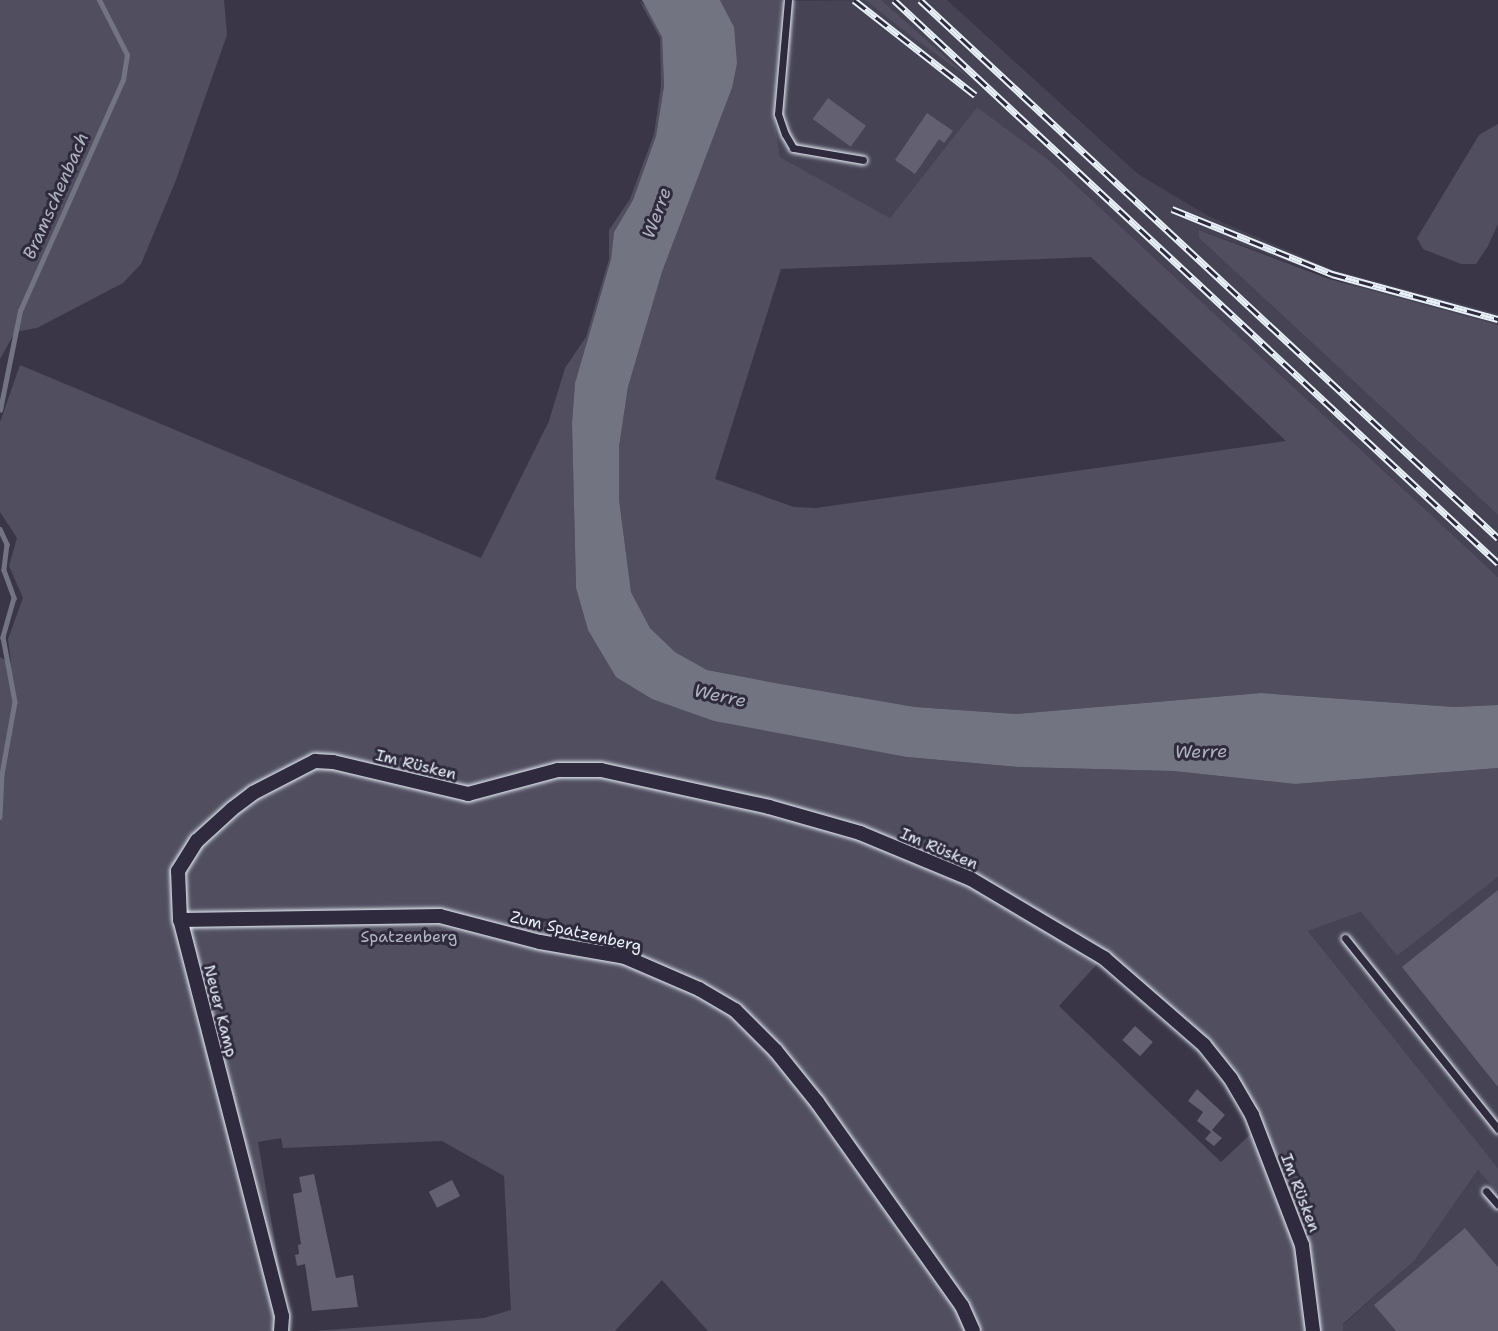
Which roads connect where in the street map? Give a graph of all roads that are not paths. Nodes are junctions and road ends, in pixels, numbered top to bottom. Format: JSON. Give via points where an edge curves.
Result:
{"nodes":[{"id":1,"x":788,"y":0,"type":"edge"},
{"id":2,"x":863,"y":160,"type":"dead end"},
{"id":3,"x":315,"y":761,"type":"joint"},
{"id":4,"x":180,"y":920,"type":"junction"},
{"id":5,"x":1345,"y":938,"type":"dead end"},
{"id":6,"x":1498,"y":1129,"type":"edge"},
{"id":7,"x":1486,"y":1191,"type":"dead end"},
{"id":8,"x":1498,"y":1205,"type":"edge"},
{"id":9,"x":281,"y":1331,"type":"edge"},
{"id":10,"x":973,"y":1331,"type":"edge"},
{"id":11,"x":1313,"y":1331,"type":"edge"}],
"edges":[{"from":1,"to":2,"type":"lane","via":[[778,114],[785,134],[794,148]]},
{"from":3,"to":4,"type":"street","name":"Neuer Kamp","via":[[253,793],[197,841],[178,871]]},
{"from":3,"to":11,"type":"street","name":"Im Rüsken","via":[[468,794],[558,770],[601,770],[769,807],[860,833],[971,879],[1104,958],[1204,1045],[1231,1079],[1252,1115],[1302,1245]]},
{"from":4,"to":9,"type":"street","name":"Neuer Kamp","via":[[282,1316]]},
{"from":4,"to":10,"type":"street","name":"Zum Spatzenberg","via":[[440,916],[540,942],[625,957],[699,988],[735,1010],[776,1051],[817,1102],[962,1306]]},
{"from":5,"to":6,"type":"lane"},
{"from":7,"to":8,"type":"lane"}]}
